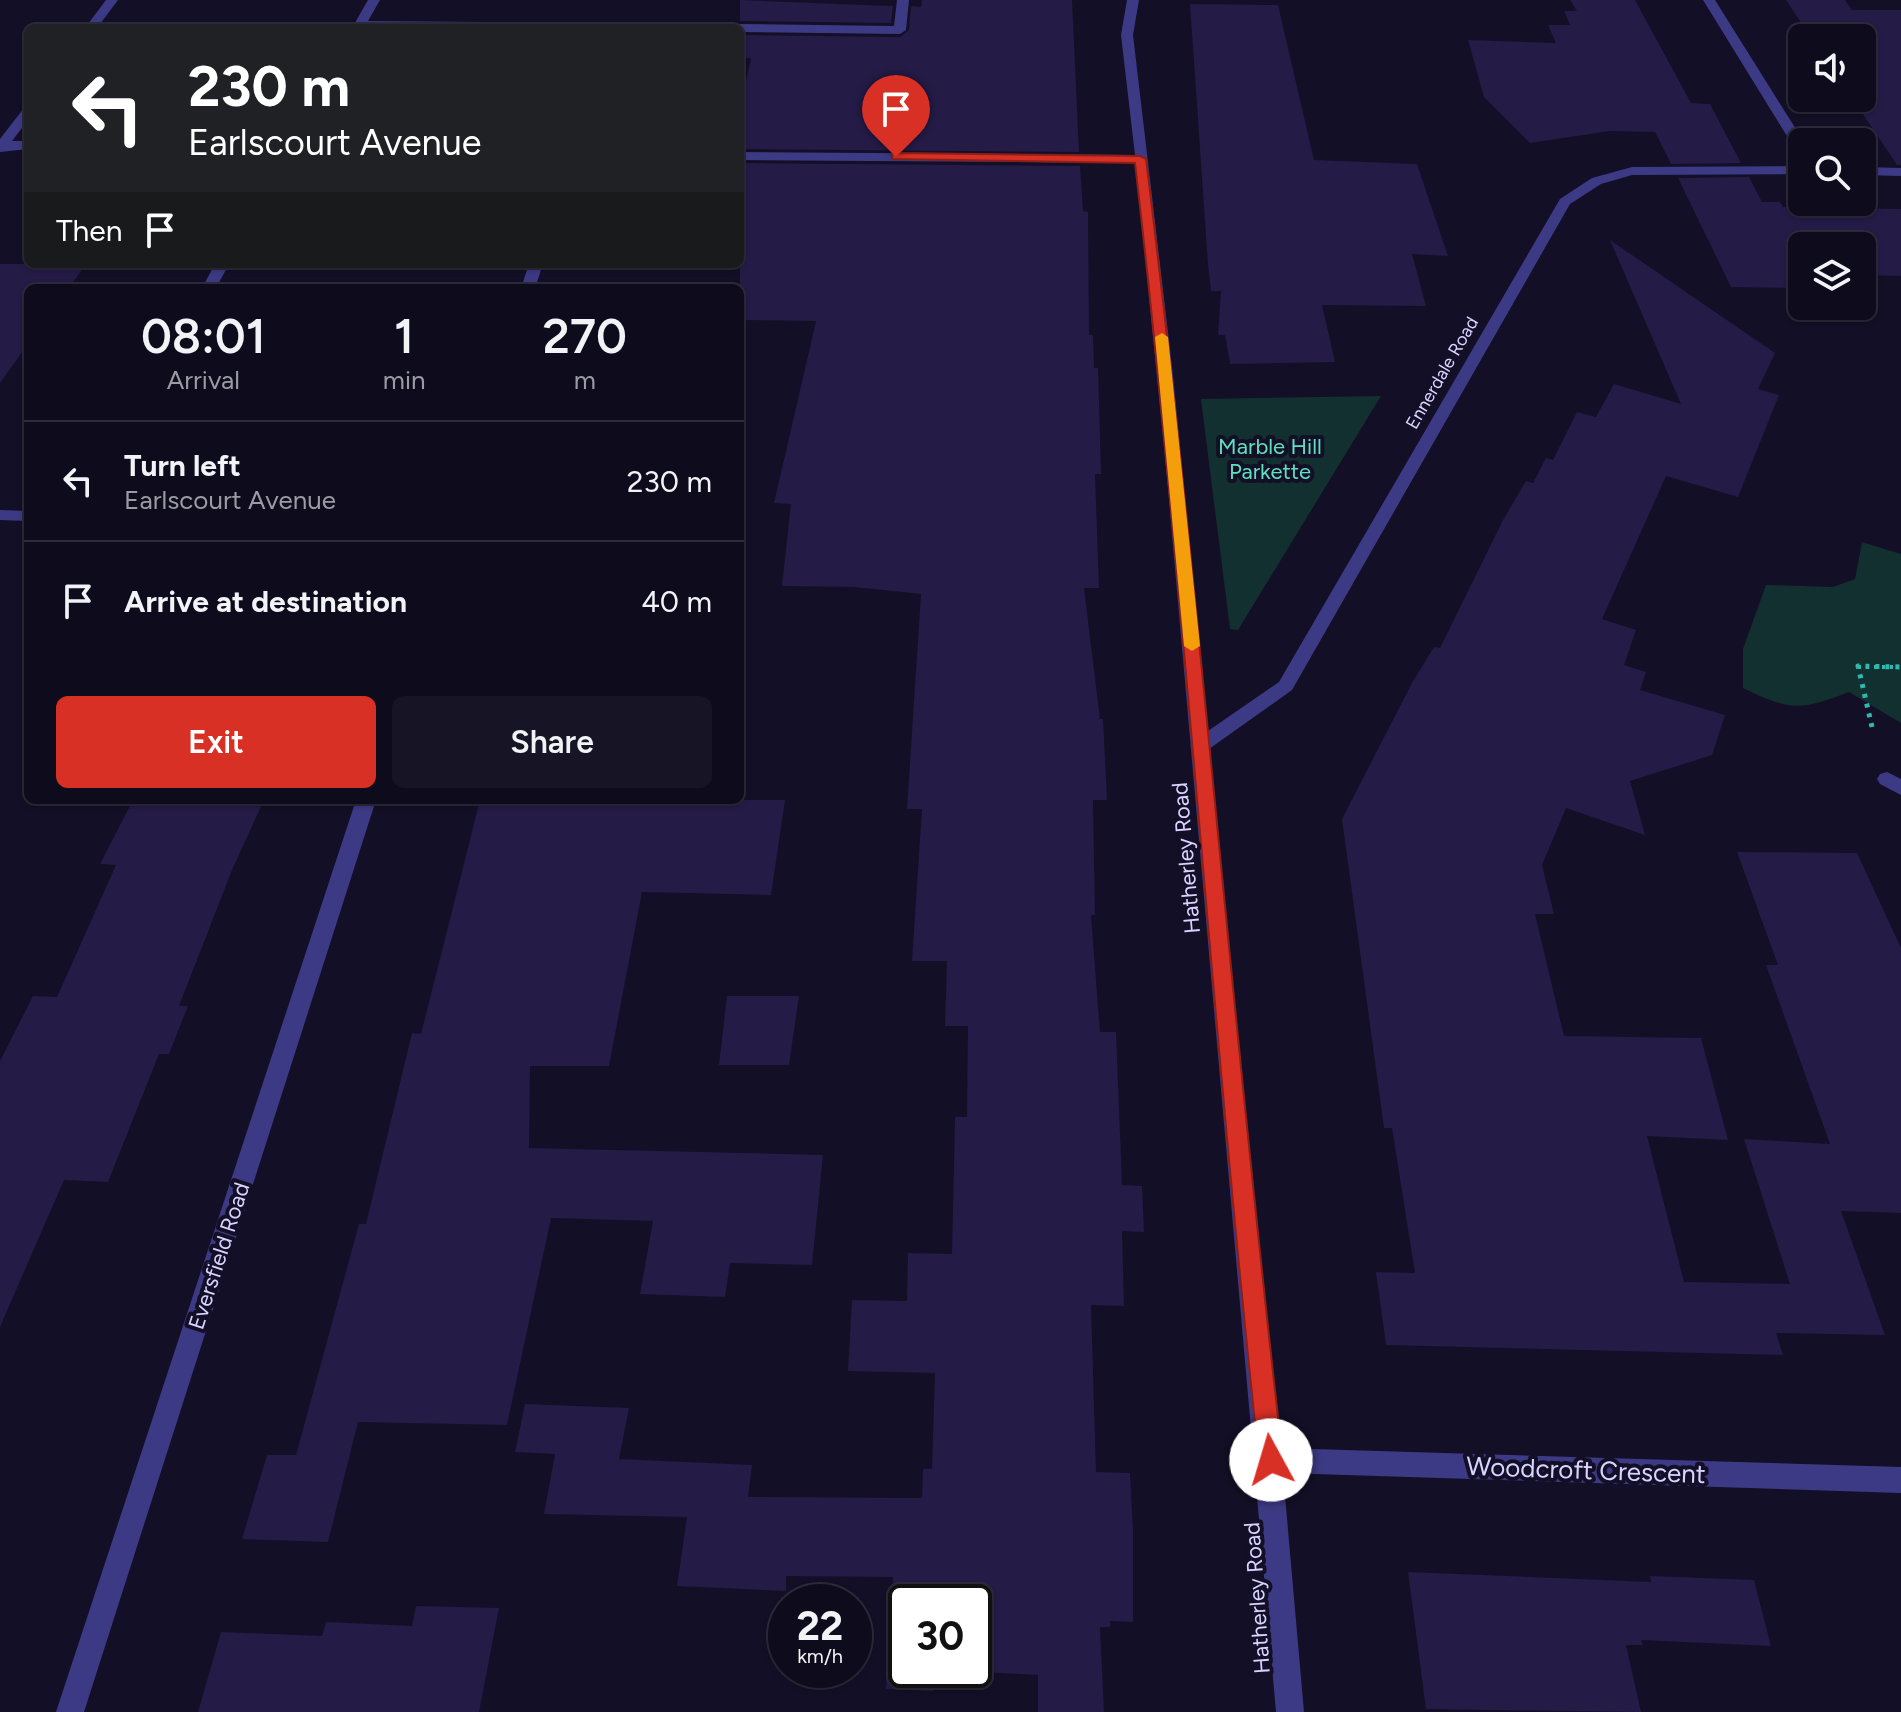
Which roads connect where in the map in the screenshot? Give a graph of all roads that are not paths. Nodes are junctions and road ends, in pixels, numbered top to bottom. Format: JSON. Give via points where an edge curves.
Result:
{"nodes":[{"id":1,"x":112,"y":0,"type":"edge"},
{"id":2,"x":374,"y":0,"type":"edge"},
{"id":3,"x":903,"y":0,"type":"edge"},
{"id":4,"x":1133,"y":0,"type":"edge"},
{"id":5,"x":1709,"y":0,"type":"edge"},
{"id":6,"x":94,"y":24,"type":"edge"},
{"id":7,"x":361,"y":24,"type":"edge"},
{"id":8,"x":744,"y":28,"type":"edge"},
{"id":9,"x":24,"y":116,"type":"edge"},
{"id":10,"x":1789,"y":128,"type":"edge"},
{"id":11,"x":24,"y":145,"type":"edge"},
{"id":12,"x":1,"y":146,"type":"edge"},
{"id":13,"x":744,"y":156,"type":"edge"},
{"id":14,"x":1140,"y":159,"type":"junction"},
{"id":15,"x":1788,"y":170,"type":"edge"},
{"id":16,"x":1876,"y":171,"type":"edge"},
{"id":17,"x":1901,"y":172,"type":"edge"},
{"id":18,"x":0,"y":515,"type":"edge"},
{"id":19,"x":24,"y":516,"type":"edge"},
{"id":20,"x":1200,"y":746,"type":"junction"},
{"id":21,"x":365,"y":804,"type":"edge"},
{"id":22,"x":1271,"y":1460,"type":"junction"},
{"id":23,"x":1901,"y":1480,"type":"edge"},
{"id":24,"x":70,"y":1712,"type":"edge"},
{"id":25,"x":1290,"y":1712,"type":"edge"}],
"edges":[{"from":1,"to":6,"type":"street"},
{"from":2,"to":7,"type":"street"},
{"from":3,"to":8,"type":"street","via":[[900,30]]},
{"from":4,"to":14,"type":"street","name":"Hatherley Road","via":[[1127,35]]},
{"from":5,"to":10,"type":"street"},
{"from":9,"to":12,"type":"street"},
{"from":11,"to":12,"type":"street"},
{"from":13,"to":14,"type":"street"},
{"from":14,"to":20,"type":"street","name":"Hatherley Road","via":[[1167,378]]},
{"from":15,"to":20,"type":"street","name":"Ennerdale Road","via":[[1606,174],[1565,202],[1286,686]]},
{"from":16,"to":17,"type":"street"},
{"from":18,"to":19,"type":"street"},
{"from":20,"to":22,"type":"street","name":"Hatherley Road"},
{"from":21,"to":24,"type":"street","name":"Eversfield Road"},
{"from":22,"to":23,"type":"street","name":"Woodcroft Crescent"},
{"from":22,"to":25,"type":"street","name":"Hatherley Road"}]}
